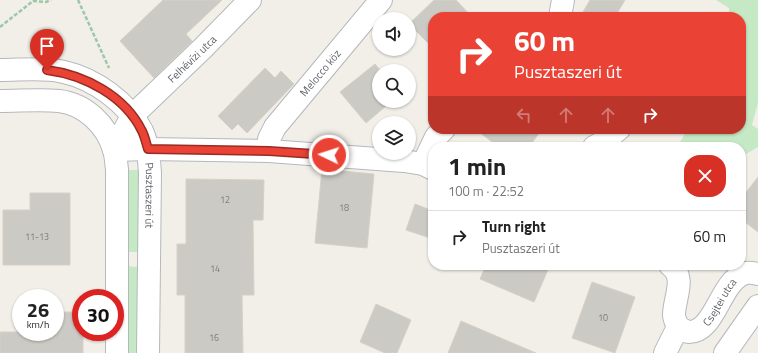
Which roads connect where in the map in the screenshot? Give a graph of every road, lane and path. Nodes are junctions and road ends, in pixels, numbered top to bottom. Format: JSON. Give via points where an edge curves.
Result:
{"nodes":[{"id":1,"x":51,"y":0,"type":"edge"},
{"id":2,"x":78,"y":0,"type":"edge"},
{"id":3,"x":250,"y":0,"type":"edge"},
{"id":4,"x":381,"y":0,"type":"edge"},
{"id":5,"x":563,"y":0,"type":"edge"},
{"id":6,"x":561,"y":12,"type":"edge"},
{"id":7,"x":0,"y":27,"type":"edge"},
{"id":8,"x":0,"y":70,"type":"edge"},
{"id":9,"x":97,"y":87,"type":"junction"},
{"id":10,"x":0,"y":101,"type":"edge"},
{"id":11,"x":132,"y":116,"type":"junction"},
{"id":12,"x":614,"y":134,"type":"edge"},
{"id":13,"x":604,"y":142,"type":"edge"},
{"id":14,"x":148,"y":149,"type":"junction"},
{"id":15,"x":114,"y":150,"type":"junction"},
{"id":16,"x":269,"y":151,"type":"junction"},
{"id":17,"x":428,"y":167,"type":"edge"},
{"id":18,"x":676,"y":270,"type":"edge"},
{"id":19,"x":758,"y":274,"type":"edge"},
{"id":20,"x":758,"y":306,"type":"edge"},
{"id":21,"x":678,"y":327,"type":"junction"},
{"id":22,"x":117,"y":353,"type":"edge"},
{"id":23,"x":148,"y":353,"type":"edge"},
{"id":24,"x":665,"y":353,"type":"edge"},
{"id":25,"x":725,"y":353,"type":"edge"}],
"edges":[{"from":1,"to":7,"type":"path","via":[[33,1]]},
{"from":2,"to":9,"type":"path","via":[[109,68]]},
{"from":3,"to":11,"type":"street","name":"Felhévízi utca"},
{"from":4,"to":16,"type":"street","name":"Melocco köz","via":[[275,127],[269,140]]},
{"from":5,"to":6,"type":"street"},
{"from":8,"to":9,"type":"street","name":"Pusztaszeri út","via":[[64,72]]},
{"from":9,"to":11,"type":"street","name":"Pusztaszeri út","via":[[120,103]]},
{"from":10,"to":15,"type":"street","via":[[60,101],[77,106],[93,117],[105,130]]},
{"from":11,"to":14,"type":"street","name":"Pusztaszeri út","via":[[142,132]]},
{"from":11,"to":15,"type":"street","name":"Felhévízi utca"},
{"from":12,"to":13,"type":"street"},
{"from":14,"to":15,"type":"street"},
{"from":14,"to":16,"type":"street"},
{"from":14,"to":23,"type":"street","name":"Pusztaszeri út"},
{"from":15,"to":22,"type":"street","via":[[117,169]]},
{"from":16,"to":17,"type":"street","via":[[404,161]]},
{"from":18,"to":21,"type":"street","via":[[680,279],[674,317]]},
{"from":19,"to":21,"type":"street","name":"Csejtei utca","via":[[743,274],[733,281],[705,324],[697,331],[688,332]]},
{"from":20,"to":25,"type":"street"},
{"from":21,"to":24,"type":"street"}]}
